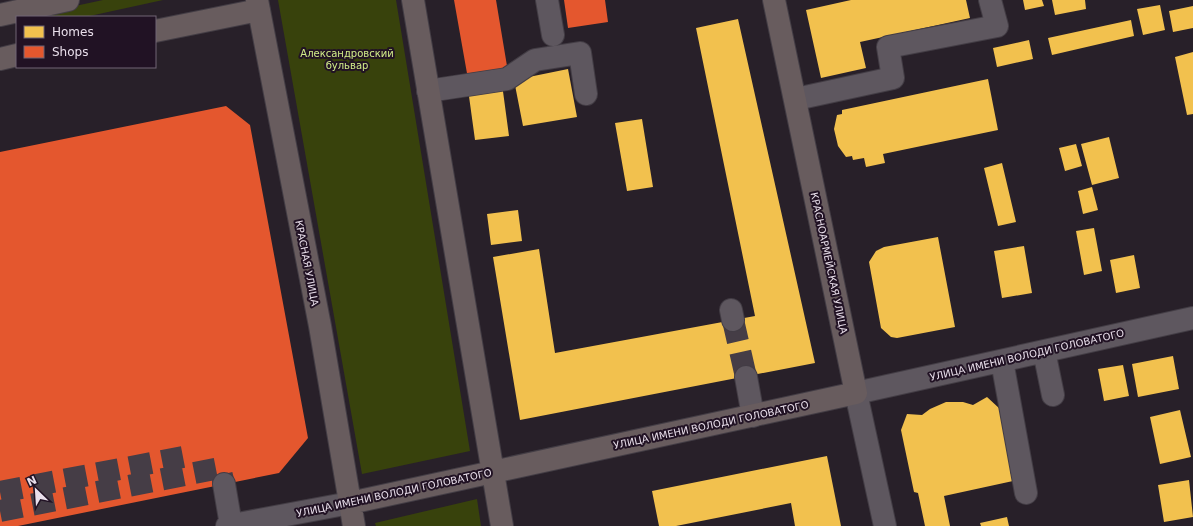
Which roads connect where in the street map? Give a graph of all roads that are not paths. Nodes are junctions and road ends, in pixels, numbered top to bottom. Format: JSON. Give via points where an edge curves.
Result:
{"nodes":[{"id":1,"x":68,"y":0,"type":"edge"},
{"id":2,"x":413,"y":0,"type":"edge"},
{"id":3,"x":547,"y":0,"type":"edge"},
{"id":4,"x":774,"y":0,"type":"edge"},
{"id":5,"x":990,"y":0,"type":"edge"},
{"id":6,"x":258,"y":5,"type":"edge"},
{"id":7,"x":0,"y":15,"type":"edge"},
{"id":8,"x":156,"y":31,"type":"edge"},
{"id":9,"x":553,"y":35,"type":"dead end"},
{"id":10,"x":16,"y":55,"type":"edge"},
{"id":11,"x":0,"y":58,"type":"edge"},
{"id":12,"x":428,"y":91,"type":"junction"},
{"id":13,"x":586,"y":94,"type":"dead end"},
{"id":14,"x":796,"y":99,"type":"junction"},
{"id":15,"x":1193,"y":318,"type":"edge"},
{"id":16,"x":1044,"y":351,"type":"junction"},
{"id":17,"x":1002,"y":361,"type":"junction"},
{"id":18,"x":746,"y":377,"type":"tunnel mouth"},
{"id":19,"x":856,"y":393,"type":"junction"},
{"id":20,"x":1053,"y":395,"type":"dead end"},
{"id":21,"x":753,"y":416,"type":"junction"},
{"id":22,"x":492,"y":473,"type":"junction"},
{"id":23,"x":224,"y":484,"type":"tunnel mouth"},
{"id":24,"x":1026,"y":493,"type":"dead end"},
{"id":25,"x":350,"y":503,"type":"junction"},
{"id":26,"x":229,"y":526,"type":"edge"},
{"id":27,"x":354,"y":526,"type":"edge"},
{"id":28,"x":502,"y":526,"type":"edge"},
{"id":29,"x":885,"y":526,"type":"edge"}],
"edges":[{"from":1,"to":7,"type":"main road"},
{"from":2,"to":12,"type":"main road"},
{"from":3,"to":9,"type":"street"},
{"from":4,"to":14,"type":"main road","name":"КРАСНОАРМЕЙСКАЯ УЛИЦА"},
{"from":5,"to":14,"type":"street","via":[[997,26],[888,47],[893,78]]},
{"from":6,"to":8,"type":"main road"},
{"from":6,"to":25,"type":"main road","name":"КРАСНАЯ УЛИЦА","via":[[320,326]]},
{"from":10,"to":11,"type":"main road"},
{"from":12,"to":13,"type":"street","via":[[507,79],[535,60],[580,53]]},
{"from":12,"to":22,"type":"main road"},
{"from":14,"to":19,"type":"main road","name":"КРАСНОАРМЕЙСКАЯ УЛИЦА"},
{"from":15,"to":16,"type":"street","name":"УЛИЦА ИМЕНИ ВОЛОДИ ГОЛОВАТОГО"},
{"from":16,"to":17,"type":"street","name":"УЛИЦА ИМЕНИ ВОЛОДИ ГОЛОВАТОГО"},
{"from":16,"to":20,"type":"street"},
{"from":17,"to":19,"type":"street","name":"УЛИЦА ИМЕНИ ВОЛОДИ ГОЛОВАТОГО"},
{"from":17,"to":24,"type":"street"},
{"from":18,"to":21,"type":"street"},
{"from":19,"to":21,"type":"main road","name":"УЛИЦА ИМЕНИ ВОЛОДИ ГОЛОВАТОГО"},
{"from":19,"to":29,"type":"street","name":"КРАСНОАРМЕЙСКАЯ УЛИЦА"},
{"from":21,"to":22,"type":"main road","name":"УЛИЦА ИМЕНИ ВОЛОДИ ГОЛОВАТОГО"},
{"from":22,"to":25,"type":"main road","name":"УЛИЦА ИМЕНИ ВОЛОДИ ГОЛОВАТОГО"},
{"from":22,"to":28,"type":"main road"},
{"from":23,"to":26,"type":"street"},
{"from":25,"to":26,"type":"street","name":"УЛИЦА ИМЕНИ ВОЛОДИ ГОЛОВАТОГО"},
{"from":25,"to":27,"type":"main road","name":"КРАСНАЯ УЛИЦА"}]}
